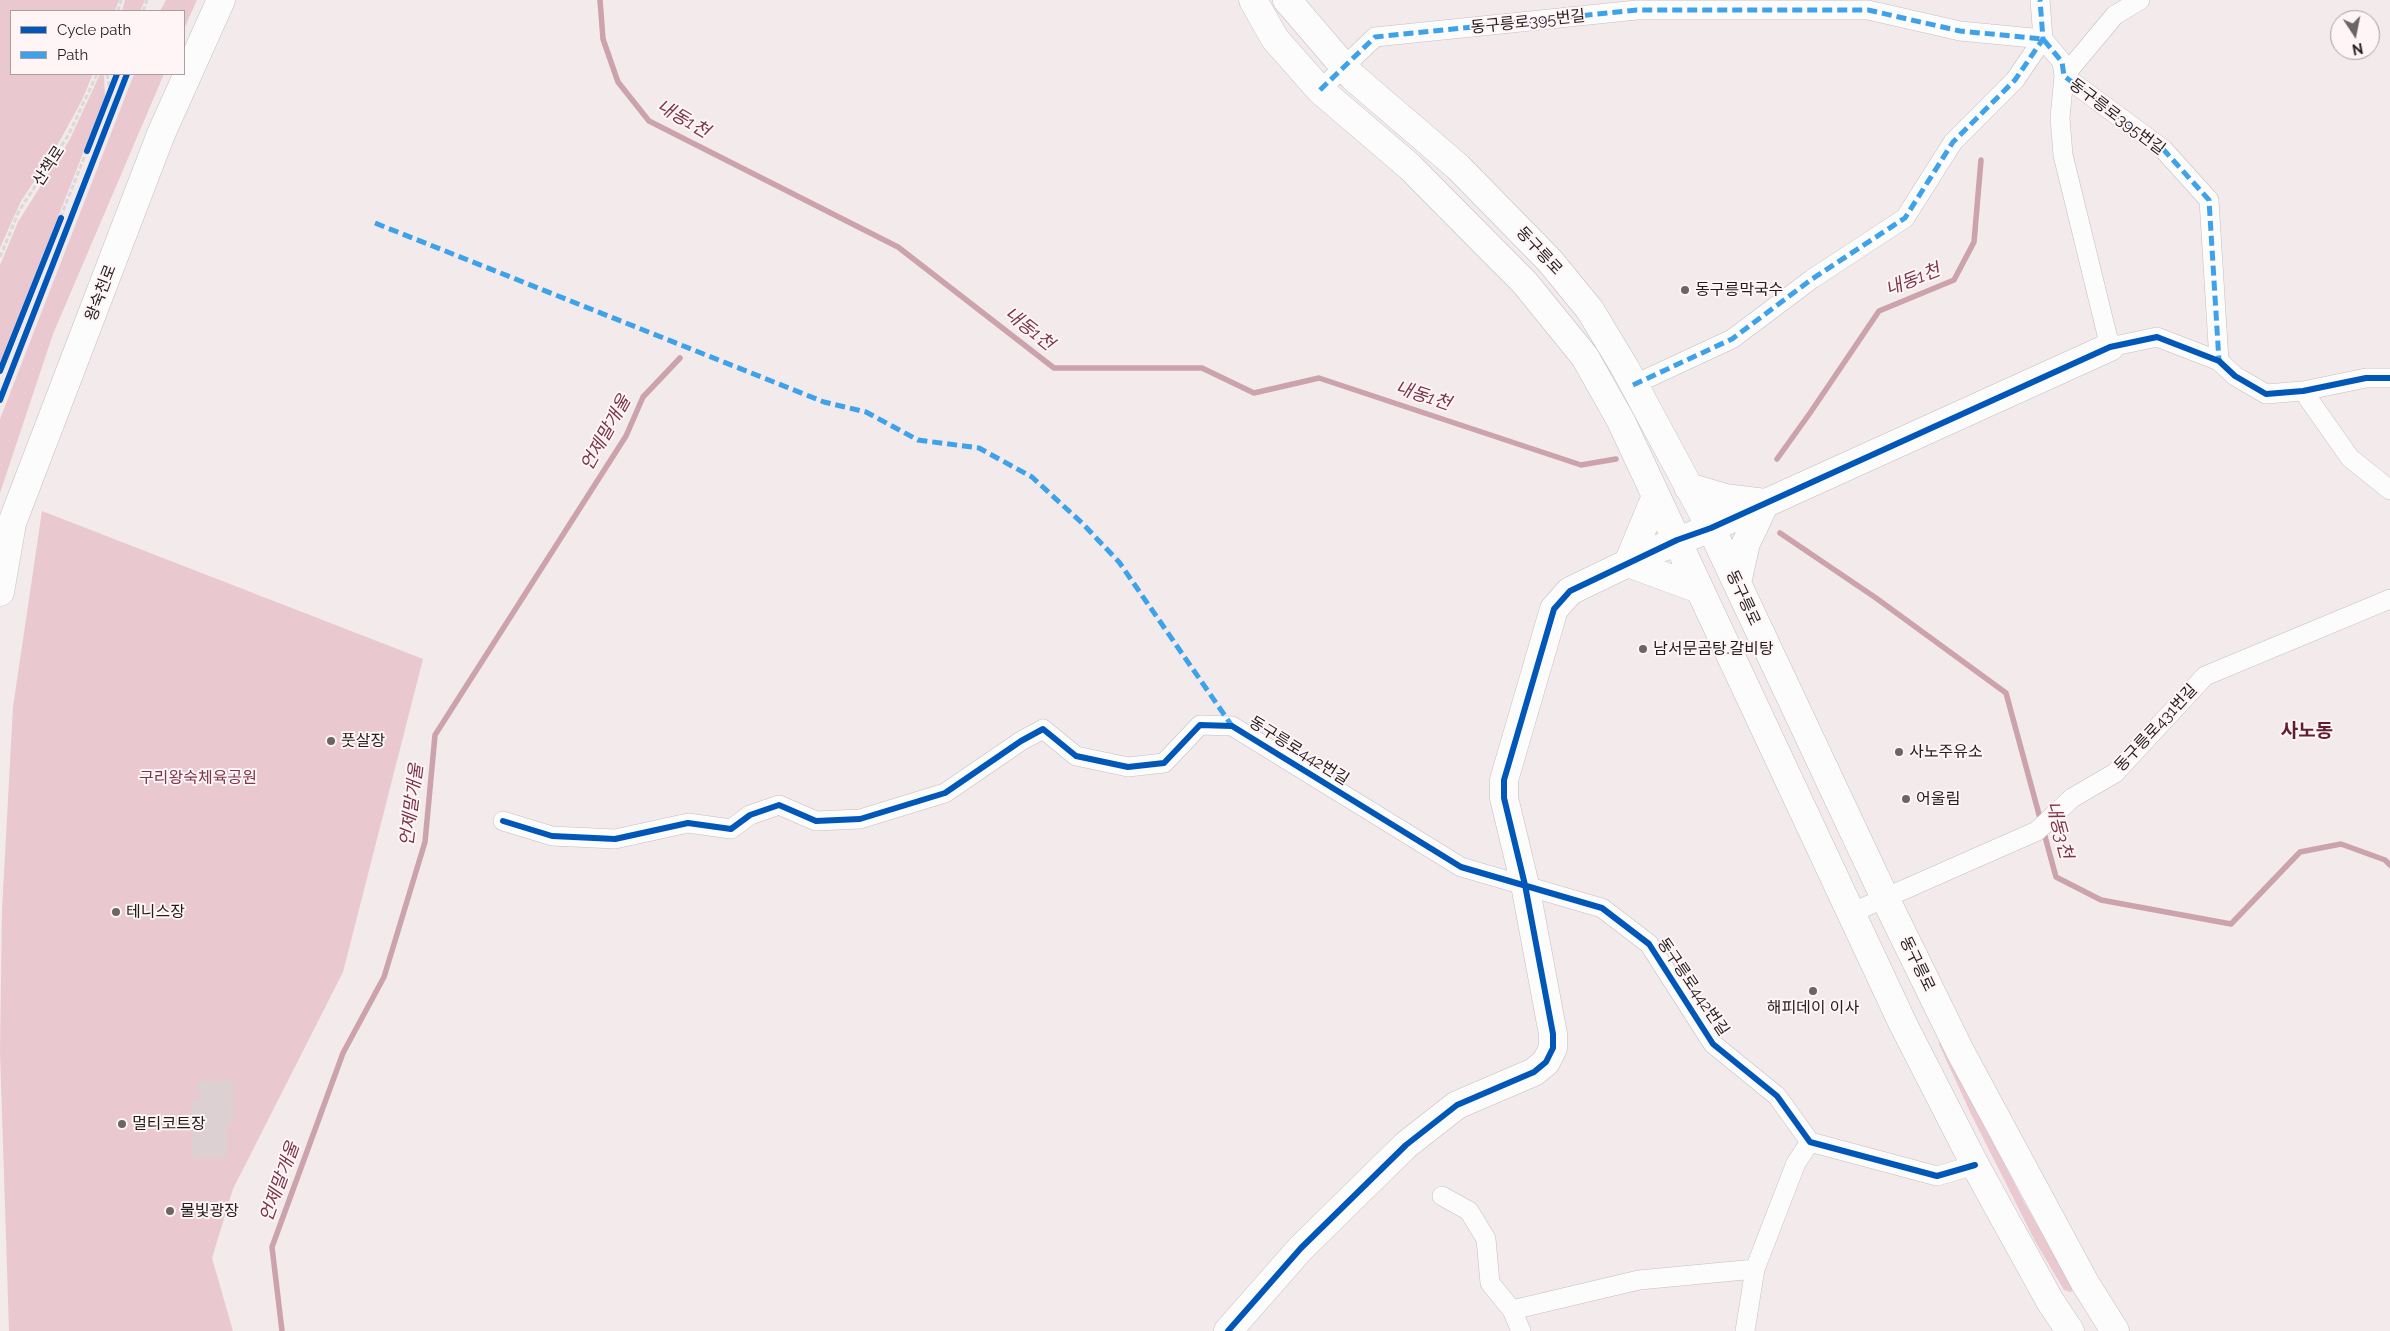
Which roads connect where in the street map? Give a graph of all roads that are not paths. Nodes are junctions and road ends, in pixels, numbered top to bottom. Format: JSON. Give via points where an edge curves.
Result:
{"nodes":[{"id":1,"x":221,"y":0,"type":"edge"},
{"id":2,"x":1253,"y":0,"type":"edge"},
{"id":3,"x":1287,"y":0,"type":"edge"},
{"id":4,"x":2040,"y":0,"type":"edge"},
{"id":5,"x":2140,"y":0,"type":"edge"},
{"id":6,"x":2043,"y":39,"type":"junction"},
{"id":7,"x":1345,"y":68,"type":"junction"},
{"id":8,"x":2064,"y":76,"type":"junction"},
{"id":9,"x":1320,"y":90,"type":"junction"},
{"id":10,"x":2110,"y":347,"type":"junction"},
{"id":11,"x":2219,"y":361,"type":"junction"},
{"id":12,"x":2390,"y":378,"type":"edge"},
{"id":13,"x":1633,"y":385,"type":"junction"},
{"id":14,"x":2303,"y":391,"type":"junction"},
{"id":15,"x":1688,"y":487,"type":"junction"},
{"id":16,"x":2390,"y":490,"type":"edge"},
{"id":17,"x":1656,"y":496,"type":"junction"},
{"id":18,"x":1765,"y":503,"type":"junction"},
{"id":19,"x":1711,"y":528,"type":"junction"},
{"id":20,"x":1677,"y":540,"type":"junction"},
{"id":21,"x":1628,"y":563,"type":"junction"},
{"id":22,"x":1736,"y":583,"type":"junction"},
{"id":23,"x":1700,"y":589,"type":"junction"},
{"id":24,"x":0,"y":592,"type":"edge"},
{"id":25,"x":2390,"y":599,"type":"edge"},
{"id":26,"x":503,"y":821,"type":"dead end"},
{"id":27,"x":1525,"y":885,"type":"junction"},
{"id":28,"x":1885,"y":898,"type":"junction"},
{"id":29,"x":1851,"y":913,"type":"junction"},
{"id":30,"x":1810,"y":1142,"type":"junction"},
{"id":31,"x":1975,"y":1164,"type":"junction"},
{"id":32,"x":1442,"y":1196,"type":"dead end"},
{"id":33,"x":1755,"y":1269,"type":"junction"},
{"id":34,"x":1512,"y":1310,"type":"junction"},
{"id":35,"x":1228,"y":1331,"type":"edge"},
{"id":36,"x":1521,"y":1331,"type":"edge"},
{"id":37,"x":1745,"y":1331,"type":"edge"},
{"id":38,"x":2070,"y":1331,"type":"edge"},
{"id":39,"x":2115,"y":1331,"type":"edge"}],
"edges":[{"from":1,"to":24,"type":"main road","name":"왕숙천로","via":[[161,134],[12,523]]},
{"from":2,"to":9,"type":"main road","name":"동구릉로","via":[[1275,39]]},
{"from":3,"to":7,"type":"main road","name":"동구릉로"},
{"from":4,"to":6,"type":"street"},
{"from":5,"to":8,"type":"street","via":[[2115,15]]},
{"from":6,"to":7,"type":"street","name":"동구릉로395번길","via":[[1960,31],[1868,10],[1637,10],[1375,37]]},
{"from":6,"to":8,"type":"street","name":"동구릉로395번길","via":[[2062,62]]},
{"from":6,"to":13,"type":"street","via":[[2015,80],[1953,142],[1905,218],[1812,279],[1732,339]]},
{"from":7,"to":9,"type":"street","name":"동구릉로395번길"},
{"from":7,"to":13,"type":"main road","name":"동구릉로","via":[[1458,167],[1550,261],[1590,310]]},
{"from":8,"to":10,"type":"street","via":[[2060,118],[2063,154]]},
{"from":8,"to":11,"type":"street","name":"동구릉로395번길","via":[[2163,149],[2209,200]]},
{"from":9,"to":17,"type":"main road","name":"동구릉로","via":[[1409,166],[1531,290],[1585,356],[1621,421]]},
{"from":10,"to":11,"type":"street","via":[[2157,337]]},
{"from":10,"to":18,"type":"main road"},
{"from":11,"to":14,"type":"street","via":[[2235,376],[2266,394]]},
{"from":12,"to":14,"type":"street","via":[[2366,378]]},
{"from":13,"to":15,"type":"main road","name":"동구릉로"},
{"from":14,"to":16,"type":"street","via":[[2350,458]]},
{"from":15,"to":18,"type":"main road","via":[[1725,498]]},
{"from":15,"to":19,"type":"main road","name":"동구릉로"},
{"from":17,"to":20,"type":"main road","name":"동구릉로"},
{"from":17,"to":21,"type":"main road"},
{"from":18,"to":19,"type":"main road"},
{"from":18,"to":22,"type":"main road","via":[[1746,543]]},
{"from":19,"to":20,"type":"main road"},
{"from":19,"to":22,"type":"main road","name":"동구릉로"},
{"from":20,"to":21,"type":"main road"},
{"from":20,"to":23,"type":"main road","name":"동구릉로"},
{"from":21,"to":23,"type":"main road"},
{"from":21,"to":27,"type":"main road","via":[[1570,591],[1554,608],[1504,780],[1504,798]]},
{"from":22,"to":28,"type":"main road","name":"동구릉로"},
{"from":23,"to":29,"type":"main road","name":"동구릉로"},
{"from":25,"to":28,"type":"street","name":"동구릉로431번길","via":[[2205,676],[2115,773],[2072,798],[2043,826]]},
{"from":26,"to":27,"type":"street","name":"동구릉로442번길","via":[[552,836],[614,839],[688,823],[731,829],[750,815],[779,805],[816,821],[860,819],[945,793],[1043,729],[1076,756],[1128,767],[1164,762],[1200,725],[1232,726],[1461,867]]},
{"from":27,"to":30,"type":"street","name":"동구릉로442번길","via":[[1602,908],[1649,944],[1713,1044],[1777,1096]]},
{"from":27,"to":35,"type":"main road","via":[[1553,1034],[1553,1048],[1546,1062],[1534,1072],[1457,1105],[1406,1145],[1301,1248]]},
{"from":28,"to":29,"type":"street","name":"동구릉로431번길"},
{"from":28,"to":39,"type":"main road","name":"동구릉로","via":[[2020,1165]]},
{"from":29,"to":31,"type":"main road","name":"동구릉로","via":[[1903,1024]]},
{"from":30,"to":31,"type":"street","via":[[1937,1176]]},
{"from":30,"to":33,"type":"street","via":[[1796,1163]]},
{"from":31,"to":38,"type":"main road","name":"동구릉로","via":[[2050,1301]]},
{"from":32,"to":34,"type":"street","via":[[1469,1211],[1482,1232],[1486,1239],[1490,1283]]},
{"from":33,"to":34,"type":"street","via":[[1640,1280]]},
{"from":33,"to":37,"type":"street"},
{"from":34,"to":36,"type":"street"}]}
